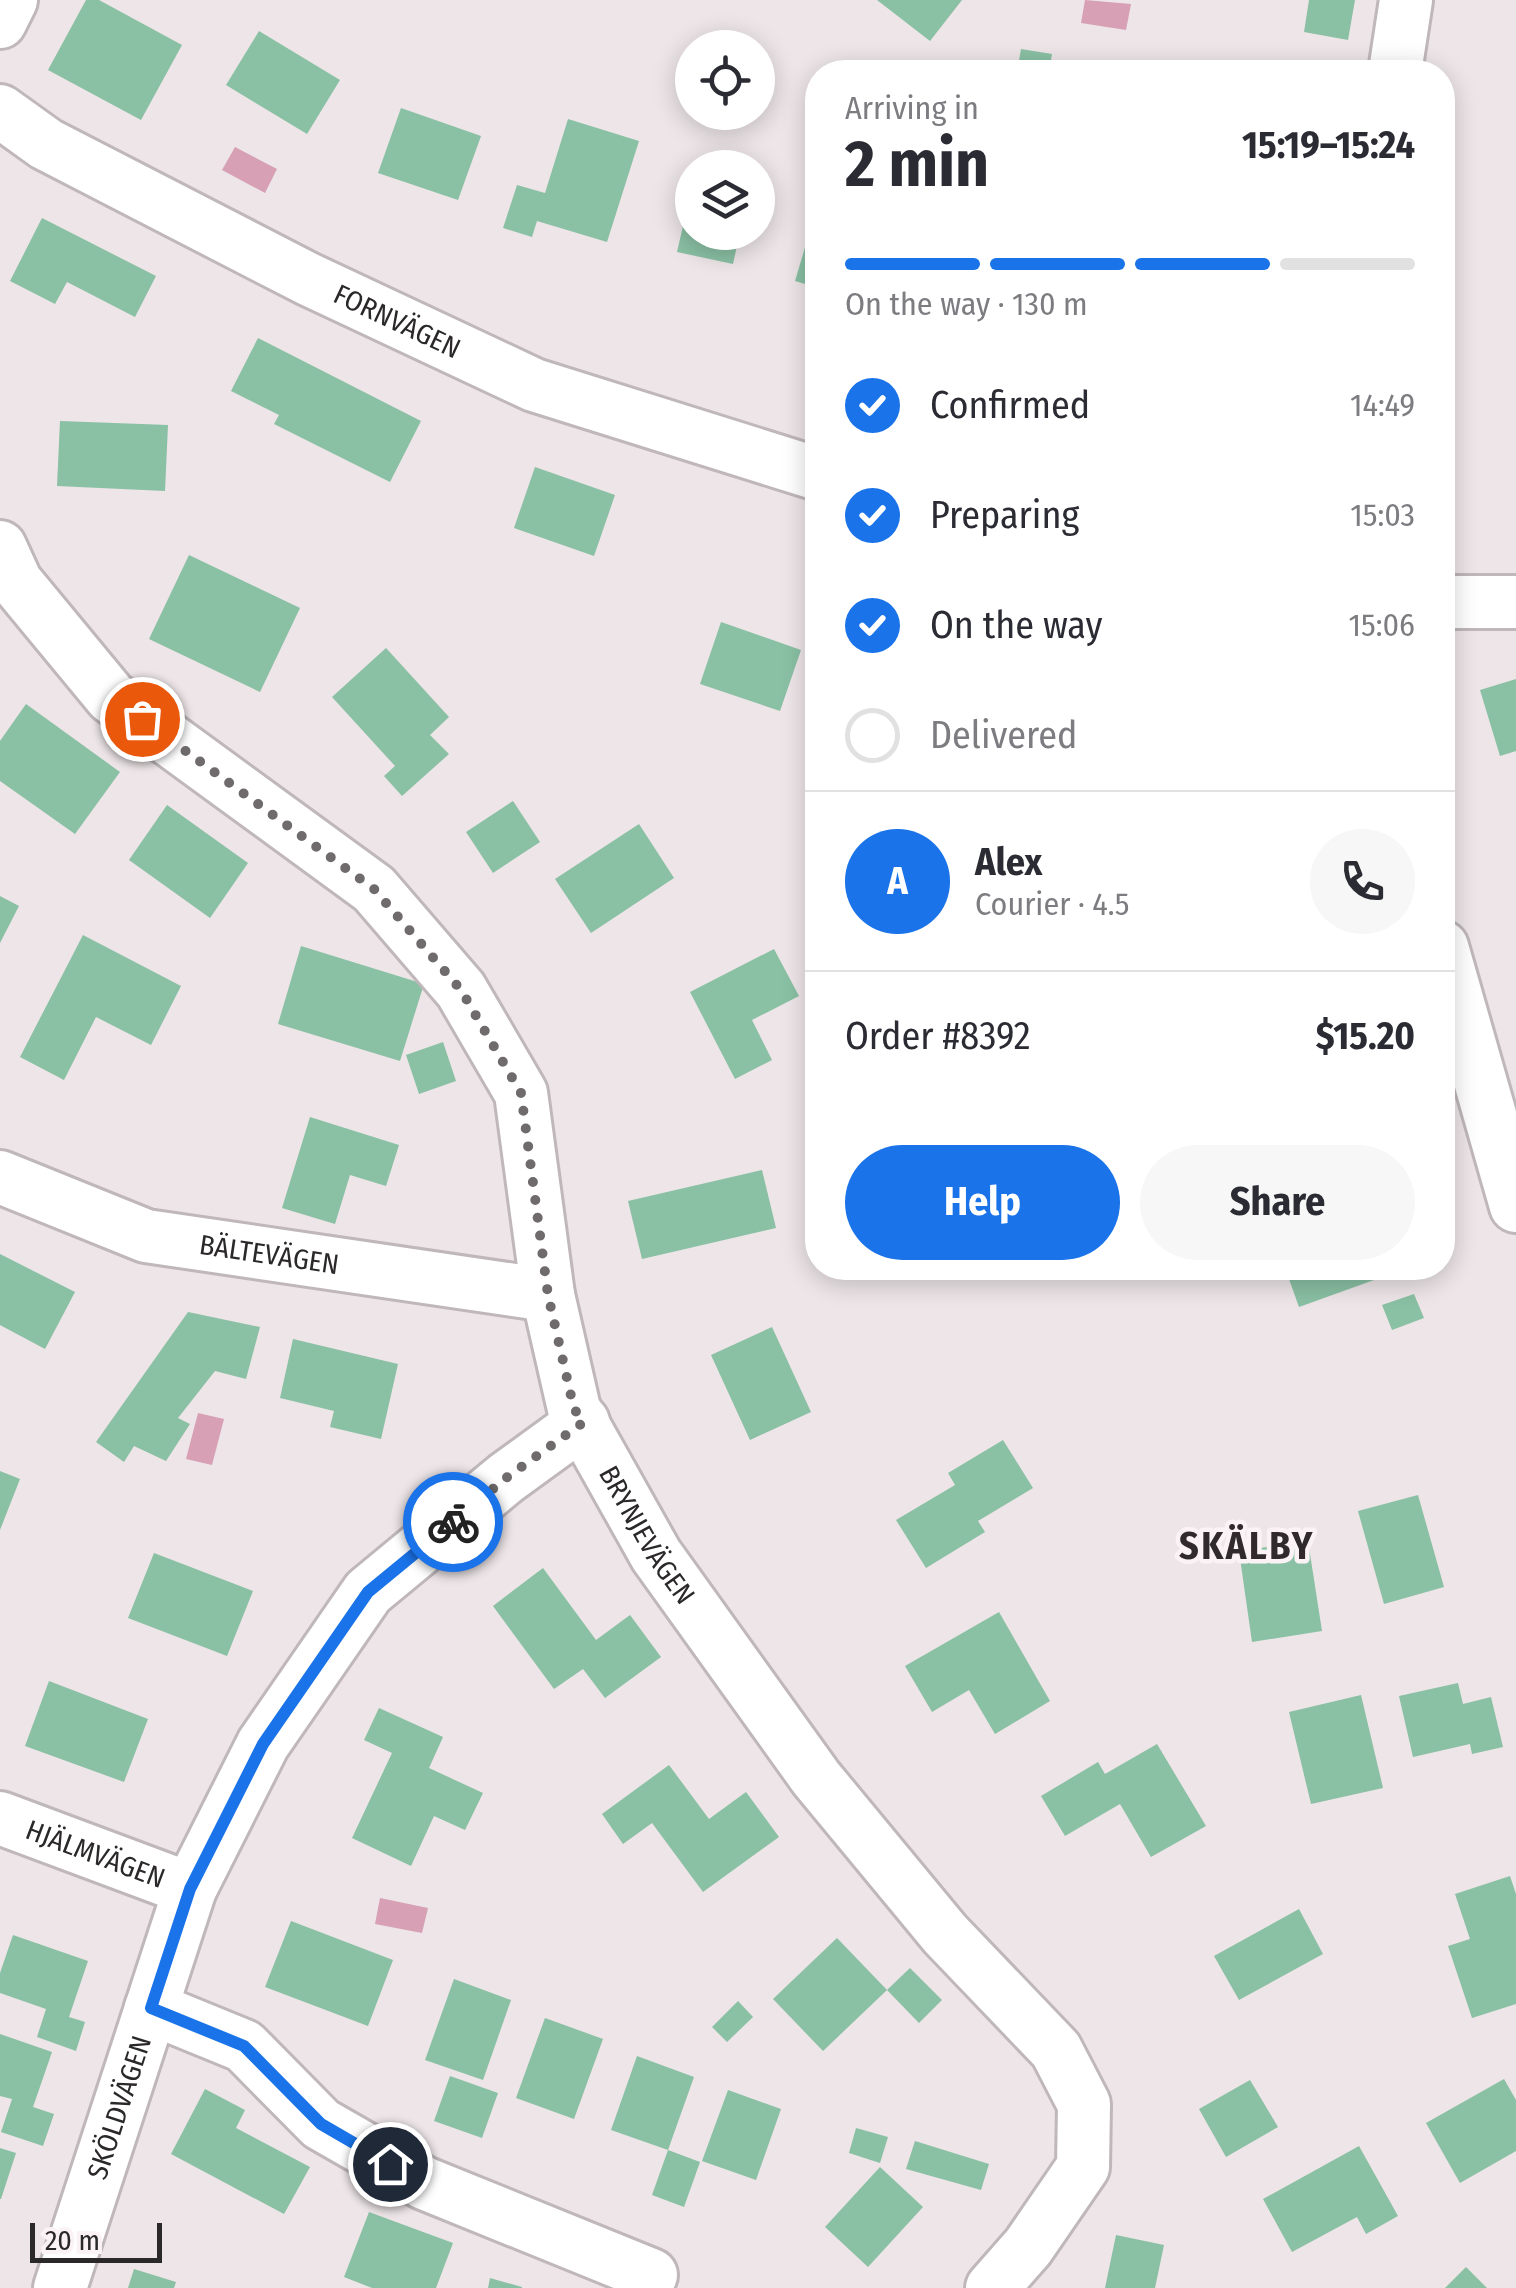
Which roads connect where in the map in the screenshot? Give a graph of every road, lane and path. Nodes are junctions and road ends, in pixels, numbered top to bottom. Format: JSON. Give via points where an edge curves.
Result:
{"nodes":[{"id":1,"x":11,"y":0,"type":"edge"},
{"id":2,"x":1406,"y":0,"type":"edge"},
{"id":3,"x":0,"y":22,"type":"edge"},
{"id":4,"x":1397,"y":60,"type":"edge"},
{"id":5,"x":0,"y":111,"type":"edge"},
{"id":6,"x":805,"y":470,"type":"edge"},
{"id":7,"x":0,"y":547,"type":"edge"},
{"id":8,"x":1455,"y":602,"type":"edge"},
{"id":9,"x":1516,"y":602,"type":"edge"},
{"id":10,"x":1455,"y":993,"type":"edge"},
{"id":11,"x":0,"y":1177,"type":"edge"},
{"id":12,"x":1516,"y":1206,"type":"edge"},
{"id":13,"x":548,"y":1295,"type":"junction"},
{"id":14,"x":584,"y":1422,"type":"junction"},
{"id":15,"x":0,"y":1818,"type":"edge"},
{"id":16,"x":190,"y":1889,"type":"junction"},
{"id":17,"x":151,"y":2008,"type":"junction"},
{"id":18,"x":651,"y":2275,"type":"dead end"},
{"id":19,"x":60,"y":2288,"type":"edge"},
{"id":20,"x":992,"y":2288,"type":"edge"}],
"edges":[{"from":1,"to":3,"type":"street"},
{"from":2,"to":4,"type":"street"},
{"from":5,"to":6,"type":"street","name":"FORNVÄGEN","via":[[46,144],[308,280],[534,385]]},
{"from":7,"to":13,"type":"street","name":"BRYNJEVÄGEN","via":[[16,582],[111,697],[374,889],[461,990],[521,1093]]},
{"from":8,"to":9,"type":"street"},
{"from":10,"to":12,"type":"street"},
{"from":11,"to":13,"type":"street","name":"BÄLTEVÄGEN","via":[[146,1236]]},
{"from":13,"to":14,"type":"street","name":"BRYNJEVÄGEN","via":[[574,1409]]},
{"from":14,"to":16,"type":"street","name":"SKÖLDVÄGEN","via":[[368,1592],[263,1744]]},
{"from":14,"to":20,"type":"street","name":"BRYNJEVÄGEN","via":[[656,1555],[816,1778],[944,1934],[1056,2050],[1084,2104],[1083,2166]]},
{"from":15,"to":16,"type":"street","name":"HJÄLMVÄGEN"},
{"from":16,"to":17,"type":"street","name":"SKÖLDVÄGEN"},
{"from":17,"to":18,"type":"street","via":[[244,2046],[321,2124],[424,2183]]},
{"from":17,"to":19,"type":"street","name":"SKÖLDVÄGEN"}]}
